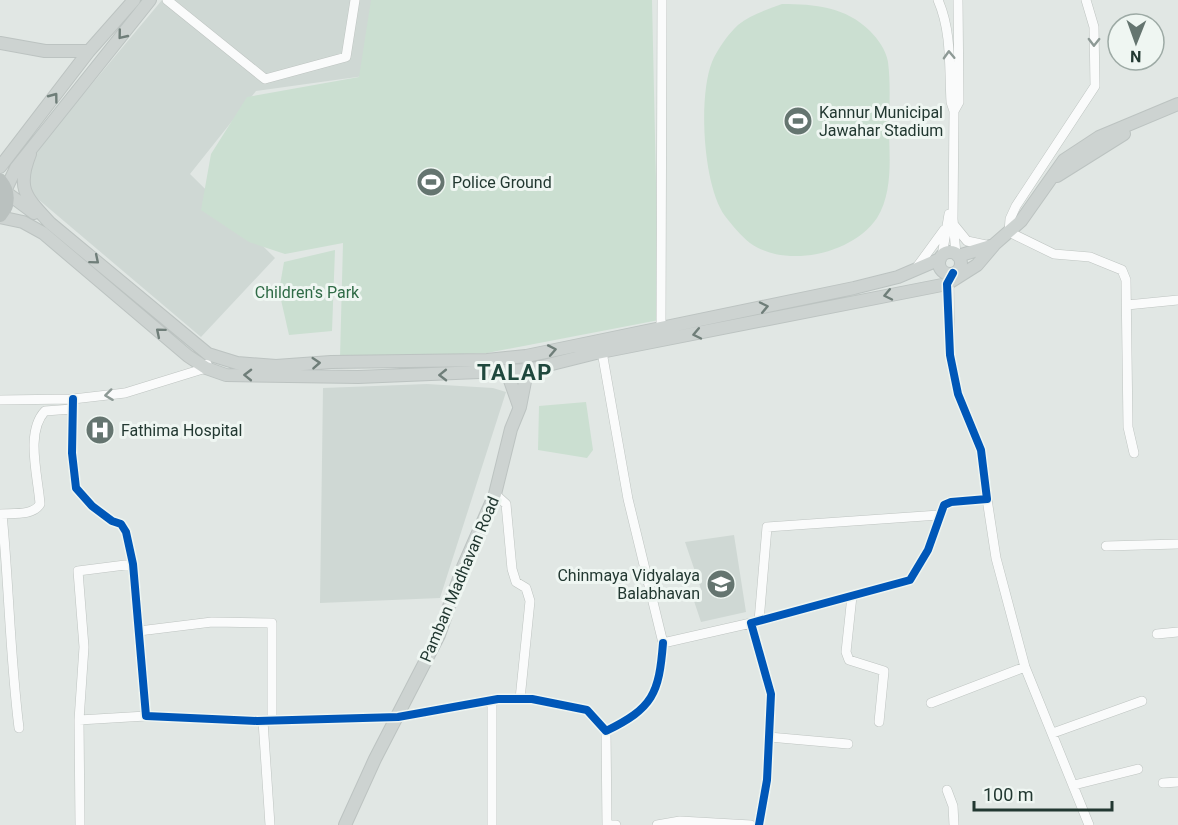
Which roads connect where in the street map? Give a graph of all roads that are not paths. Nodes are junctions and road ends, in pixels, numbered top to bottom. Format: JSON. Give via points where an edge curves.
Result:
{"nodes":[{"id":1,"x":134,"y":0,"type":"edge"},
{"id":2,"x":150,"y":0,"type":"edge"},
{"id":3,"x":167,"y":0,"type":"edge"},
{"id":4,"x":355,"y":0,"type":"edge"},
{"id":5,"x":662,"y":0,"type":"edge"},
{"id":6,"x":939,"y":0,"type":"edge"},
{"id":7,"x":950,"y":0,"type":"edge"},
{"id":8,"x":958,"y":0,"type":"edge"},
{"id":9,"x":1086,"y":0,"type":"edge"},
{"id":10,"x":0,"y":43,"type":"edge"},
{"id":11,"x":89,"y":51,"type":"junction"},
{"id":12,"x":1178,"y":104,"type":"edge"},
{"id":13,"x":954,"y":111,"type":"junction"},
{"id":14,"x":1178,"y":111,"type":"edge"},
{"id":15,"x":30,"y":153,"type":"junction"},
{"id":16,"x":0,"y":167,"type":"edge"},
{"id":17,"x":1052,"y":180,"type":"junction"},
{"id":18,"x":4,"y":188,"type":"edge"},
{"id":19,"x":0,"y":216,"type":"edge"},
{"id":20,"x":950,"y":224,"type":"junction"},
{"id":21,"x":0,"y":226,"type":"edge"},
{"id":22,"x":47,"y":228,"type":"junction"},
{"id":23,"x":1009,"y":232,"type":"junction"},
{"id":24,"x":994,"y":245,"type":"junction"},
{"id":25,"x":957,"y":255,"type":"junction"},
{"id":26,"x":941,"y":258,"type":"junction"},
{"id":27,"x":913,"y":270,"type":"junction"},
{"id":28,"x":952,"y":275,"type":"junction"},
{"id":29,"x":1178,"y":300,"type":"edge"},
{"id":30,"x":1127,"y":305,"type":"junction"},
{"id":31,"x":661,"y":328,"type":"junction"},
{"id":32,"x":601,"y":346,"type":"junction"},
{"id":33,"x":208,"y":354,"type":"junction"},
{"id":34,"x":526,"y":356,"type":"junction"},
{"id":35,"x":206,"y":368,"type":"junction"},
{"id":36,"x":528,"y":370,"type":"junction"},
{"id":37,"x":507,"y":372,"type":"junction"},
{"id":38,"x":0,"y":400,"type":"edge"},
{"id":39,"x":72,"y":404,"type":"junction"},
{"id":40,"x":520,"y":407,"type":"junction"},
{"id":41,"x":1134,"y":453,"type":"dead end"},
{"id":42,"x":495,"y":494,"type":"junction"},
{"id":43,"x":987,"y":499,"type":"junction"},
{"id":44,"x":1,"y":514,"type":"edge"},
{"id":45,"x":939,"y":515,"type":"junction"},
{"id":46,"x":1178,"y":544,"type":"edge"},
{"id":47,"x":1106,"y":546,"type":"dead end"},
{"id":48,"x":133,"y":564,"type":"junction"},
{"id":49,"x":852,"y":596,"type":"junction"},
{"id":50,"x":755,"y":622,"type":"junction"},
{"id":51,"x":139,"y":631,"type":"junction"},
{"id":52,"x":1178,"y":632,"type":"edge"},
{"id":53,"x":1157,"y":634,"type":"dead end"},
{"id":54,"x":663,"y":643,"type":"junction"},
{"id":55,"x":1026,"y":667,"type":"junction"},
{"id":56,"x":520,"y":699,"type":"junction"},
{"id":57,"x":492,"y":700,"type":"junction"},
{"id":58,"x":1142,"y":700,"type":"dead end"},
{"id":59,"x":931,"y":703,"type":"dead end"},
{"id":60,"x":146,"y":716,"type":"junction"},
{"id":61,"x":398,"y":717,"type":"junction"},
{"id":62,"x":79,"y":720,"type":"junction"},
{"id":63,"x":268,"y":721,"type":"junction"},
{"id":64,"x":879,"y":722,"type":"dead end"},
{"id":65,"x":19,"y":728,"type":"dead end"},
{"id":66,"x":606,"y":731,"type":"junction"},
{"id":67,"x":1053,"y":733,"type":"junction"},
{"id":68,"x":769,"y":737,"type":"junction"},
{"id":69,"x":848,"y":744,"type":"dead end"},
{"id":70,"x":1138,"y":769,"type":"dead end"},
{"id":71,"x":1178,"y":782,"type":"edge"},
{"id":72,"x":1163,"y":783,"type":"dead end"},
{"id":73,"x":1074,"y":785,"type":"junction"},
{"id":74,"x":947,"y":790,"type":"dead end"},
{"id":75,"x":692,"y":823,"type":"edge"},
{"id":76,"x":80,"y":825,"type":"edge"},
{"id":77,"x":270,"y":825,"type":"edge"},
{"id":78,"x":345,"y":825,"type":"edge"},
{"id":79,"x":492,"y":825,"type":"edge"},
{"id":80,"x":607,"y":825,"type":"edge"},
{"id":81,"x":616,"y":825,"type":"edge"},
{"id":82,"x":657,"y":825,"type":"edge"},
{"id":83,"x":751,"y":825,"type":"edge"},
{"id":84,"x":759,"y":825,"type":"edge"},
{"id":85,"x":954,"y":825,"type":"edge"},
{"id":86,"x":1089,"y":825,"type":"edge"}],
"edges":[{"from":1,"to":11,"type":"main road"},
{"from":2,"to":15,"type":"main road","one_way":true},
{"from":3,"to":4,"type":"street","via":[[265,79],[346,57]]},
{"from":5,"to":31,"type":"street"},
{"from":6,"to":7,"type":"street"},
{"from":13,"to":6,"type":"street","one_way":true,"via":[[945,16]]},
{"from":8,"to":13,"type":"street","via":[[959,102]]},
{"from":9,"to":23,"type":"street","one_way":true,"via":[[1094,27],[1095,86],[1016,206]]},
{"from":10,"to":11,"type":"main road","via":[[45,51]]},
{"from":16,"to":11,"type":"main road","one_way":true},
{"from":12,"to":17,"type":"main road","via":[[1087,144],[1064,160]]},
{"from":13,"to":20,"type":"street"},
{"from":14,"to":17,"type":"main road","via":[[1114,139]]},
{"from":15,"to":18,"type":"main road"},
{"from":15,"to":22,"type":"main road","via":[[22,173],[23,189]]},
{"from":17,"to":23,"type":"main road"},
{"from":18,"to":19,"type":"highway","via":[[6,207]]},
{"from":18,"to":22,"type":"main road"},
{"from":19,"to":22,"type":"main road"},
{"from":20,"to":24,"type":"street","via":[[967,241]]},
{"from":20,"to":25,"type":"street"},
{"from":20,"to":26,"type":"street"},
{"from":20,"to":27,"type":"street"},
{"from":21,"to":22,"type":"main road"},
{"from":22,"to":33,"type":"main road","one_way":true},
{"from":35,"to":22,"type":"main road","one_way":true},
{"from":23,"to":24,"type":"main road"},
{"from":23,"to":30,"type":"street","via":[[1054,254],[1090,257],[1122,270]]},
{"from":24,"to":25,"type":"main road"},
{"from":24,"to":28,"type":"main road"},
{"from":24,"to":28,"type":"main road","via":[[977,265]]},
{"from":25,"to":26,"type":"main road","via":[[949,253]]},
{"from":25,"to":28,"type":"main road","via":[[961,264]]},
{"from":26,"to":27,"type":"main road"},
{"from":26,"to":28,"type":"main road","via":[[940,267]]},
{"from":31,"to":27,"type":"main road","one_way":true,"via":[[854,288]]},
{"from":28,"to":32,"type":"main road","one_way":true,"via":[[920,289]]},
{"from":28,"to":43,"type":"street","via":[[950,355],[958,394],[981,450]]},
{"from":29,"to":30,"type":"street"},
{"from":30,"to":41,"type":"street","via":[[1128,427]]},
{"from":31,"to":32,"type":"main road"},
{"from":34,"to":32,"type":"main road","one_way":true},
{"from":32,"to":36,"type":"main road"},
{"from":32,"to":54,"type":"street","via":[[628,499]]},
{"from":33,"to":34,"type":"main road","one_way":true,"via":[[237,363],[276,366]]},
{"from":33,"to":35,"type":"street"},
{"from":34,"to":36,"type":"main road","name":"Pamban Madhavan Road"},
{"from":37,"to":35,"type":"main road","one_way":true,"via":[[358,377],[226,375]]},
{"from":35,"to":39,"type":"street","one_way":true,"via":[[125,393]]},
{"from":36,"to":37,"type":"main road"},
{"from":36,"to":40,"type":"main road","name":"Pamban Madhavan Road"},
{"from":37,"to":40,"type":"main road"},
{"from":38,"to":39,"type":"street"},
{"from":39,"to":44,"type":"street","via":[[45,411],[36,420],[40,504],[32,512]]},
{"from":39,"to":48,"type":"street","via":[[76,488],[92,506],[121,524]]},
{"from":40,"to":42,"type":"main road","name":"Pamban Madhavan Road"},
{"from":42,"to":56,"type":"street","via":[[506,504],[512,569],[516,582],[526,588],[530,602]]},
{"from":42,"to":61,"type":"main road","name":"Pamban Madhavan Road","via":[[439,635]]},
{"from":43,"to":45,"type":"street","via":[[951,502],[944,505]]},
{"from":43,"to":55,"type":"street","via":[[996,558]]},
{"from":44,"to":65,"type":"street"},
{"from":45,"to":49,"type":"street","via":[[927,550],[910,580]]},
{"from":45,"to":50,"type":"street","via":[[767,527]]},
{"from":46,"to":47,"type":"street"},
{"from":48,"to":51,"type":"street"},
{"from":48,"to":62,"type":"street","via":[[78,571],[84,647]]},
{"from":49,"to":50,"type":"street"},
{"from":49,"to":64,"type":"street","via":[[846,652],[849,660],[884,671]]},
{"from":50,"to":54,"type":"street"},
{"from":50,"to":68,"type":"street","via":[[771,694]]},
{"from":51,"to":60,"type":"street"},
{"from":51,"to":63,"type":"street","via":[[212,621],[272,623]]},
{"from":52,"to":53,"type":"street"},
{"from":54,"to":66,"type":"street","via":[[660,675],[648,704],[634,717]]},
{"from":55,"to":59,"type":"street"},
{"from":55,"to":67,"type":"street"},
{"from":56,"to":57,"type":"street"},
{"from":56,"to":66,"type":"street","via":[[587,710]]},
{"from":57,"to":61,"type":"street"},
{"from":57,"to":79,"type":"street"},
{"from":58,"to":67,"type":"street"},
{"from":60,"to":62,"type":"street"},
{"from":60,"to":63,"type":"street"},
{"from":61,"to":63,"type":"street"},
{"from":61,"to":78,"type":"main road","name":"Pamban Madhavan Road"},
{"from":62,"to":76,"type":"street"},
{"from":63,"to":77,"type":"street"},
{"from":66,"to":80,"type":"street"},
{"from":67,"to":73,"type":"street"},
{"from":68,"to":69,"type":"street"},
{"from":68,"to":84,"type":"street"},
{"from":70,"to":73,"type":"street"},
{"from":71,"to":72,"type":"street"},
{"from":73,"to":86,"type":"street"},
{"from":74,"to":85,"type":"street"},
{"from":75,"to":82,"type":"street"},
{"from":75,"to":83,"type":"street"},
{"from":80,"to":81,"type":"street"}]}
